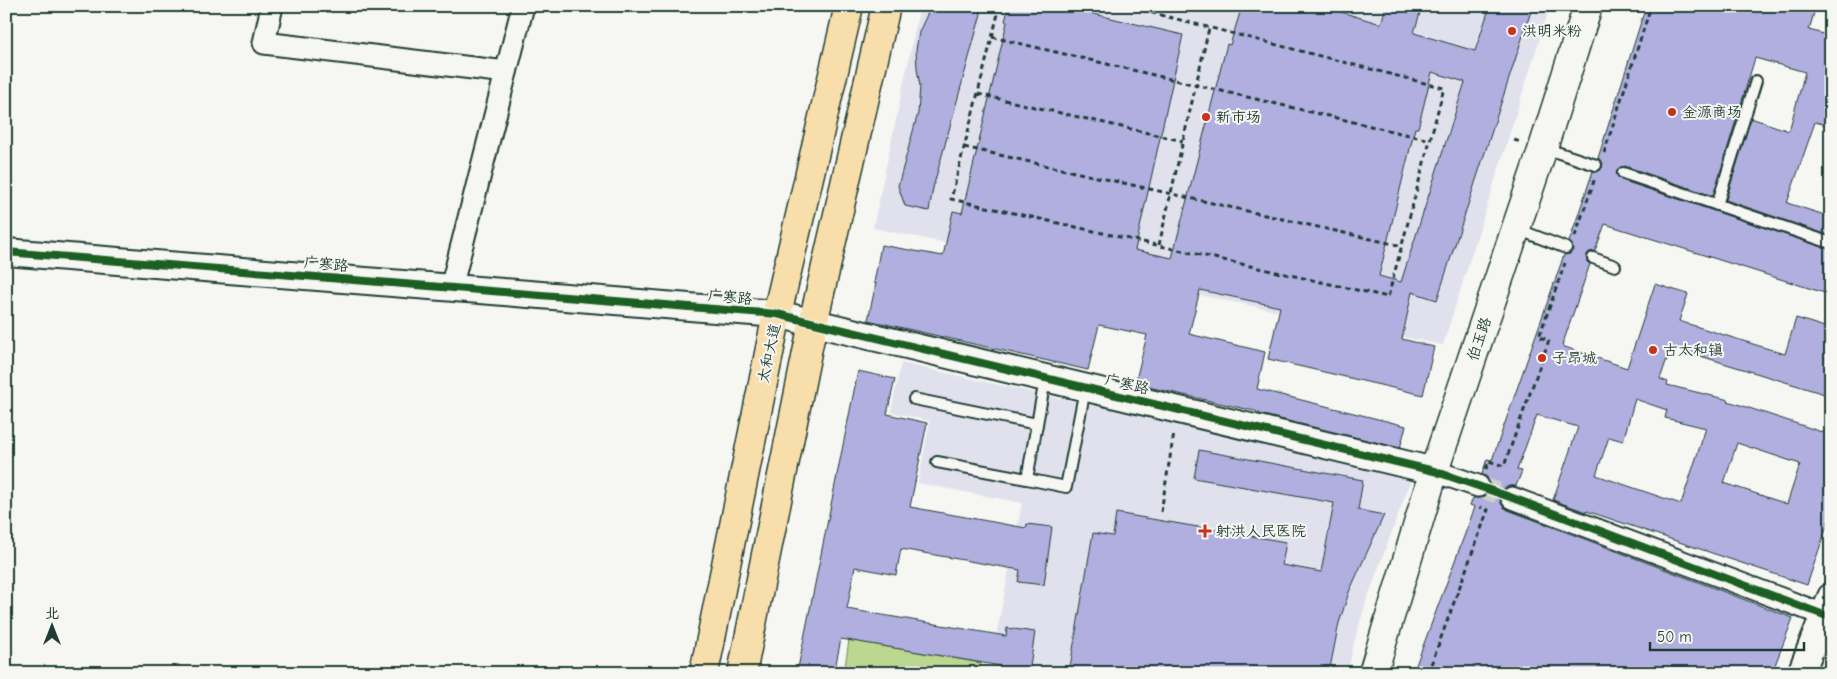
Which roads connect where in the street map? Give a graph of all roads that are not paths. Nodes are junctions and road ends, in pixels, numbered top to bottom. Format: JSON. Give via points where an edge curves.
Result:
{"nodes":[{"id":1,"x":272,"y":6,"type":"edge"},
{"id":2,"x":523,"y":6,"type":"edge"},
{"id":3,"x":849,"y":6,"type":"edge"},
{"id":4,"x":886,"y":6,"type":"edge"},
{"id":5,"x":1588,"y":6,"type":"edge"},
{"id":6,"x":506,"y":72,"type":"junction"},
{"id":7,"x":1756,"y":81,"type":"dead end"},
{"id":8,"x":1543,"y":148,"type":"junction"},
{"id":9,"x":1596,"y":168,"type":"road end"},
{"id":10,"x":1622,"y":173,"type":"dead end"},
{"id":11,"x":1716,"y":205,"type":"junction"},
{"id":12,"x":1516,"y":229,"type":"junction"},
{"id":13,"x":1831,"y":243,"type":"edge"},
{"id":14,"x":6,"y":252,"type":"edge"},
{"id":15,"x":1567,"y":252,"type":"road end"},
{"id":16,"x":1593,"y":258,"type":"dead end"},
{"id":17,"x":1615,"y":266,"type":"dead end"},
{"id":18,"x":451,"y":288,"type":"junction"},
{"id":19,"x":777,"y":314,"type":"junction"},
{"id":20,"x":813,"y":323,"type":"junction"},
{"id":21,"x":1045,"y":379,"type":"junction"},
{"id":22,"x":1086,"y":388,"type":"junction"},
{"id":23,"x":914,"y":399,"type":"dead end"},
{"id":24,"x":1037,"y":424,"type":"junction"},
{"id":25,"x":937,"y":462,"type":"dead end"},
{"id":26,"x":1434,"y":471,"type":"junction"},
{"id":27,"x":1027,"y":479,"type":"junction"},
{"id":28,"x":1479,"y":486,"type":"tunnel mouth"},
{"id":29,"x":1512,"y":498,"type":"tunnel mouth"},
{"id":30,"x":1827,"y":606,"type":"edge"},
{"id":31,"x":704,"y":673,"type":"edge"},
{"id":32,"x":742,"y":673,"type":"edge"},
{"id":33,"x":1373,"y":673,"type":"edge"},
{"id":34,"x":1801,"y":673,"type":"edge"}],
"edges":[{"from":1,"to":6,"type":"street","via":[[264,42]]},
{"from":2,"to":6,"type":"street"},
{"from":3,"to":19,"type":"main road","name":"太和大道"},
{"from":4,"to":20,"type":"main road"},
{"from":5,"to":8,"type":"main road","name":"伯玉路"},
{"from":6,"to":18,"type":"street"},
{"from":7,"to":11,"type":"lane"},
{"from":8,"to":9,"type":"lane"},
{"from":8,"to":12,"type":"main road","name":"伯玉路"},
{"from":10,"to":11,"type":"lane"},
{"from":11,"to":13,"type":"lane"},
{"from":12,"to":15,"type":"lane"},
{"from":12,"to":26,"type":"main road","name":"伯玉路"},
{"from":14,"to":18,"type":"street","name":"广寒路"},
{"from":16,"to":17,"type":"lane"},
{"from":18,"to":19,"type":"street","name":"广寒路"},
{"from":19,"to":20,"type":"street","name":"广寒路"},
{"from":19,"to":31,"type":"main road","name":"太和大道"},
{"from":20,"to":21,"type":"street","name":"广寒路"},
{"from":20,"to":32,"type":"main road"},
{"from":21,"to":22,"type":"street","name":"广寒路"},
{"from":21,"to":24,"type":"lane"},
{"from":22,"to":26,"type":"street","name":"广寒路"},
{"from":22,"to":27,"type":"lane","via":[[1066,486]]},
{"from":23,"to":24,"type":"lane"},
{"from":24,"to":27,"type":"lane"},
{"from":25,"to":27,"type":"lane"},
{"from":26,"to":28,"type":"street"},
{"from":26,"to":33,"type":"main road","name":"伯玉路"},
{"from":29,"to":30,"type":"street"},
{"from":30,"to":34,"type":"street"}]}
